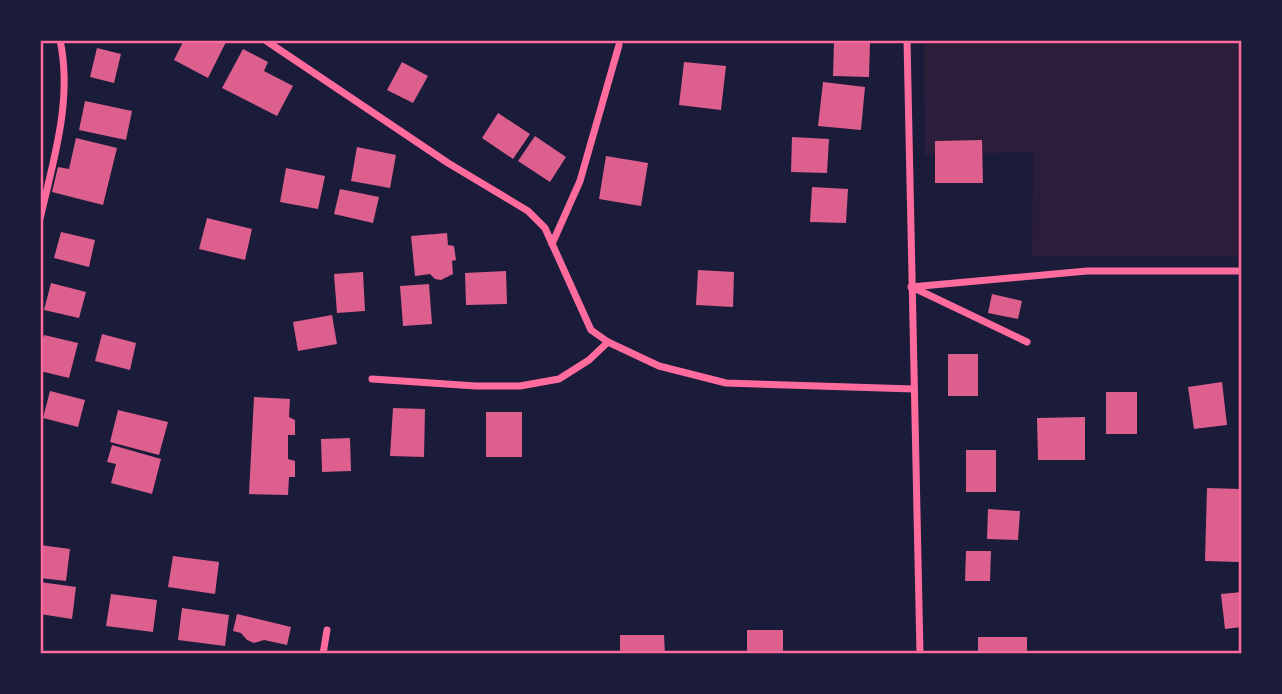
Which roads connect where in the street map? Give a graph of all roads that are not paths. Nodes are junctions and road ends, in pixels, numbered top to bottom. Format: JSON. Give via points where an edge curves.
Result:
{"nodes":[{"id":1,"x":60,"y":40,"type":"edge"},
{"id":2,"x":265,"y":40,"type":"edge"},
{"id":3,"x":907,"y":40,"type":"edge"},
{"id":4,"x":619,"y":45,"type":"dead end"},
{"id":5,"x":40,"y":219,"type":"edge"},
{"id":6,"x":552,"y":244,"type":"junction"},
{"id":7,"x":1242,"y":271,"type":"edge"},
{"id":8,"x":911,"y":287,"type":"junction"},
{"id":9,"x":608,"y":342,"type":"junction"},
{"id":10,"x":1027,"y":342,"type":"dead end"},
{"id":11,"x":372,"y":379,"type":"dead end"},
{"id":12,"x":914,"y":389,"type":"junction"},
{"id":13,"x":327,"y":630,"type":"dead end"},
{"id":14,"x":323,"y":654,"type":"edge"},
{"id":15,"x":920,"y":654,"type":"edge"}],
"edges":[{"from":1,"to":5,"type":"street","via":[[65,85]]},
{"from":2,"to":6,"type":"street","via":[[528,211],[545,228]]},
{"from":3,"to":8,"type":"street"},
{"from":4,"to":6,"type":"street","via":[[580,181]]},
{"from":6,"to":9,"type":"street","via":[[591,330]]},
{"from":7,"to":8,"type":"street","via":[[1087,271]]},
{"from":8,"to":10,"type":"street"},
{"from":8,"to":12,"type":"street"},
{"from":9,"to":11,"type":"street","via":[[559,379],[520,386]]},
{"from":9,"to":12,"type":"street","via":[[659,366],[726,383]]},
{"from":12,"to":15,"type":"street"},
{"from":13,"to":14,"type":"street"}]}
